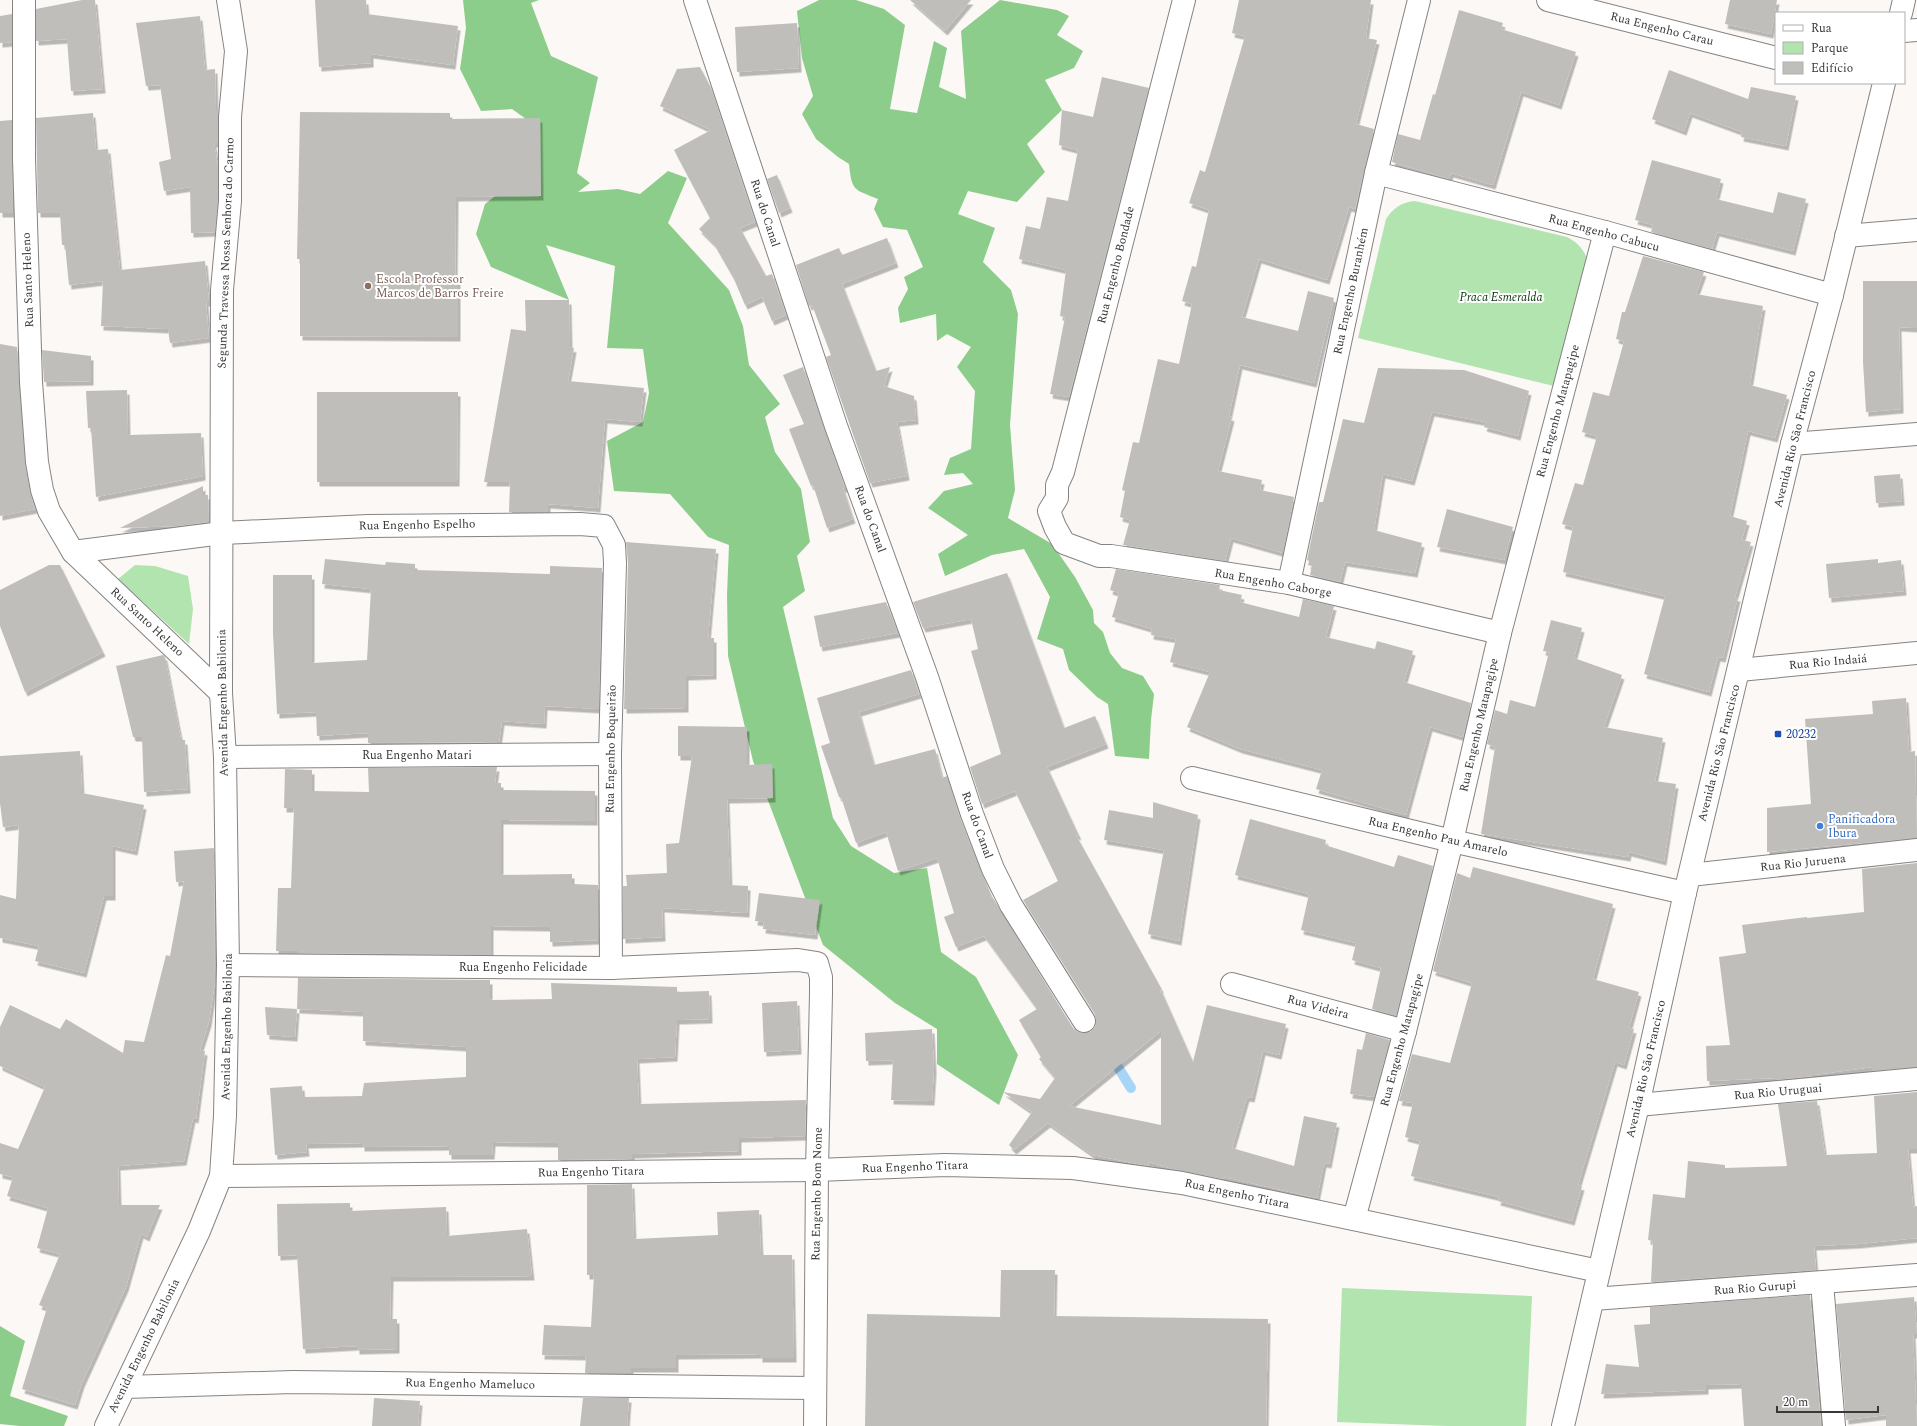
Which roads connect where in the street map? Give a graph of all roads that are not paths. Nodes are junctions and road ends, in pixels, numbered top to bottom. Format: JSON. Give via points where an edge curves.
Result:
{"nodes":[{"id":1,"x":24,"y":0,"type":"edge"},
{"id":2,"x":228,"y":0,"type":"edge"},
{"id":3,"x":695,"y":0,"type":"edge"},
{"id":4,"x":1184,"y":0,"type":"edge"},
{"id":5,"x":1419,"y":0,"type":"edge"},
{"id":6,"x":1548,"y":0,"type":"edge"},
{"id":7,"x":1904,"y":0,"type":"edge"},
{"id":8,"x":1901,"y":12,"type":"edge"},
{"id":9,"x":1917,"y":30,"type":"edge"},
{"id":10,"x":1905,"y":31,"type":"edge"},
{"id":11,"x":1775,"y":58,"type":"edge"},
{"id":12,"x":1881,"y":84,"type":"edge"},
{"id":13,"x":1376,"y":173,"type":"junction"},
{"id":14,"x":1917,"y":230,"type":"edge"},
{"id":15,"x":1605,"y":232,"type":"junction"},
{"id":16,"x":1846,"y":236,"type":"junction"},
{"id":17,"x":1832,"y":295,"type":"junction"},
{"id":18,"x":1917,"y":434,"type":"edge"},
{"id":19,"x":1792,"y":444,"type":"junction"},
{"id":20,"x":1054,"y":527,"type":"joint"},
{"id":21,"x":222,"y":533,"type":"junction"},
{"id":22,"x":608,"y":533,"type":"joint"},
{"id":23,"x":73,"y":552,"type":"junction"},
{"id":24,"x":1289,"y":583,"type":"junction"},
{"id":25,"x":222,"y":603,"type":"joint"},
{"id":26,"x":1500,"y":633,"type":"junction"},
{"id":27,"x":1917,"y":653,"type":"edge"},
{"id":28,"x":1739,"y":670,"type":"junction"},
{"id":29,"x":221,"y":693,"type":"junction"},
{"id":30,"x":610,"y":754,"type":"junction"},
{"id":31,"x":225,"y":757,"type":"junction"},
{"id":32,"x":1192,"y":778,"type":"dead end"},
{"id":33,"x":1452,"y":841,"type":"junction"},
{"id":34,"x":1917,"y":850,"type":"edge"},
{"id":35,"x":1687,"y":884,"type":"junction"},
{"id":36,"x":817,"y":963,"type":"joint"},
{"id":37,"x":228,"y":965,"type":"junction"},
{"id":38,"x":611,"y":968,"type":"junction"},
{"id":39,"x":1232,"y":984,"type":"dead end"},
{"id":40,"x":1084,"y":1021,"type":"dead end"},
{"id":41,"x":1405,"y":1031,"type":"junction"},
{"id":42,"x":1917,"y":1079,"type":"edge"},
{"id":43,"x":1638,"y":1105,"type":"junction"},
{"id":44,"x":817,"y":1170,"type":"junction"},
{"id":45,"x":221,"y":1176,"type":"junction"},
{"id":46,"x":1354,"y":1219,"type":"junction"},
{"id":47,"x":1599,"y":1271,"type":"junction"},
{"id":48,"x":1917,"y":1275,"type":"edge"},
{"id":49,"x":1822,"y":1283,"type":"junction"},
{"id":50,"x":1593,"y":1299,"type":"junction"},
{"id":51,"x":124,"y":1387,"type":"junction"},
{"id":52,"x":815,"y":1388,"type":"junction"},
{"id":53,"x":106,"y":1426,"type":"edge"},
{"id":54,"x":815,"y":1426,"type":"edge"},
{"id":55,"x":1563,"y":1426,"type":"edge"},
{"id":56,"x":1834,"y":1426,"type":"edge"}],
"edges":[{"from":1,"to":23,"type":"street","name":"Rua Santo Heleno","via":[[24,159],[31,382],[37,462],[49,511]]},
{"from":2,"to":21,"type":"street","name":"Segunda Travessa Nossa Senhora do Carmo","via":[[236,50],[230,117],[230,201],[222,290]]},
{"from":3,"to":40,"type":"street","name":"Rua do Canal","via":[[836,426],[927,677],[974,821],[1011,905]]},
{"from":4,"to":20,"type":"street","name":"Rua Engenho Bondade","via":[[1063,472],[1057,485],[1057,498],[1049,511]]},
{"from":5,"to":13,"type":"street","name":"Rua Engenho Buranhém"},
{"from":6,"to":11,"type":"street","name":"Rua Engenho Carau"},
{"from":7,"to":8,"type":"street"},
{"from":9,"to":10,"type":"street"},
{"from":12,"to":16,"type":"street","name":"Avenida Rio São Francisco"},
{"from":13,"to":15,"type":"street","name":"Rua Engenho Cabucu"},
{"from":13,"to":24,"type":"street","name":"Rua Engenho Buranhém"},
{"from":14,"to":16,"type":"street"},
{"from":15,"to":17,"type":"street","name":"Rua Engenho Cabucu"},
{"from":15,"to":26,"type":"street","name":"Rua Engenho Matapagipe"},
{"from":16,"to":17,"type":"street","name":"Avenida Rio São Francisco"},
{"from":17,"to":19,"type":"street","name":"Avenida Rio São Francisco"},
{"from":18,"to":19,"type":"street"},
{"from":19,"to":28,"type":"street","name":"Avenida Rio São Francisco"},
{"from":20,"to":24,"type":"street","name":"Rua Engenho Caborge","via":[[1064,543],[1099,556]]},
{"from":21,"to":22,"type":"street","name":"Rua Engenho Espelho","via":[[473,524],[580,524],[604,526]]},
{"from":21,"to":23,"type":"street"},
{"from":21,"to":25,"type":"street","name":"Segunda Travessa Nossa Senhora do Carmo"},
{"from":22,"to":30,"type":"street","name":"Rua Engenho Boqueirão","via":[[614,545],[615,563]]},
{"from":23,"to":29,"type":"street","name":"Rua Santo Heleno"},
{"from":24,"to":26,"type":"street","name":"Rua Engenho Caborge"},
{"from":25,"to":29,"type":"street","name":"Avenida Engenho Babilonia"},
{"from":26,"to":33,"type":"street","name":"Rua Engenho Matapagipe"},
{"from":27,"to":28,"type":"street","name":"Rua Rio Indaiá"},
{"from":28,"to":35,"type":"street","name":"Avenida Rio São Francisco"},
{"from":29,"to":31,"type":"street","name":"Avenida Engenho Babilonia"},
{"from":30,"to":31,"type":"street","name":"Rua Engenho Matari"},
{"from":30,"to":38,"type":"street","name":"Rua Engenho Boqueirão"},
{"from":31,"to":37,"type":"street","name":"Avenida Engenho Babilonia"},
{"from":32,"to":33,"type":"street","name":"Rua Engenho Pau Amarelo"},
{"from":33,"to":35,"type":"street","name":"Rua Engenho Pau Amarelo"},
{"from":33,"to":41,"type":"street","name":"Rua Engenho Matapagipe"},
{"from":34,"to":35,"type":"street","name":"Rua Rio Juruena"},
{"from":35,"to":43,"type":"street","name":"Avenida Rio São Francisco"},
{"from":36,"to":38,"type":"street","name":"Rua Engenho Felicidade","via":[[798,960]]},
{"from":36,"to":44,"type":"street","name":"Rua Engenho Bom Nome","via":[[821,977],[821,994]]},
{"from":37,"to":38,"type":"street","name":"Rua Engenho Felicidade"},
{"from":37,"to":45,"type":"street","name":"Avenida Engenho Babilonia","via":[[225,1116]]},
{"from":39,"to":41,"type":"street","name":"Rua Videira"},
{"from":41,"to":46,"type":"street","name":"Rua Engenho Matapagipe"},
{"from":42,"to":43,"type":"street","name":"Rua Rio Uruguai"},
{"from":43,"to":47,"type":"street","name":"Avenida Rio São Francisco"},
{"from":44,"to":45,"type":"street","name":"Rua Engenho Titara"},
{"from":44,"to":46,"type":"street","name":"Rua Engenho Titara","via":[[945,1165],[1073,1168],[1182,1183]]},
{"from":44,"to":52,"type":"street","name":"Rua Engenho Bom Nome"},
{"from":45,"to":51,"type":"street","name":"Avenida Engenho Babilonia","via":[[199,1231]]},
{"from":46,"to":47,"type":"street","name":"Rua Engenho Titara"},
{"from":47,"to":50,"type":"street","name":"Avenida Rio São Francisco"},
{"from":48,"to":49,"type":"street","name":"Rua Rio Gurupi"},
{"from":49,"to":50,"type":"street","name":"Rua Rio Gurupi"},
{"from":49,"to":56,"type":"street"},
{"from":50,"to":55,"type":"street","name":"Avenida Rio São Francisco"},
{"from":51,"to":52,"type":"street","name":"Rua Engenho Mameluco","via":[[293,1382]]},
{"from":51,"to":53,"type":"street","name":"Avenida Engenho Babilonia"},
{"from":52,"to":54,"type":"street","name":"Rua Engenho Bom Nome"}]}
